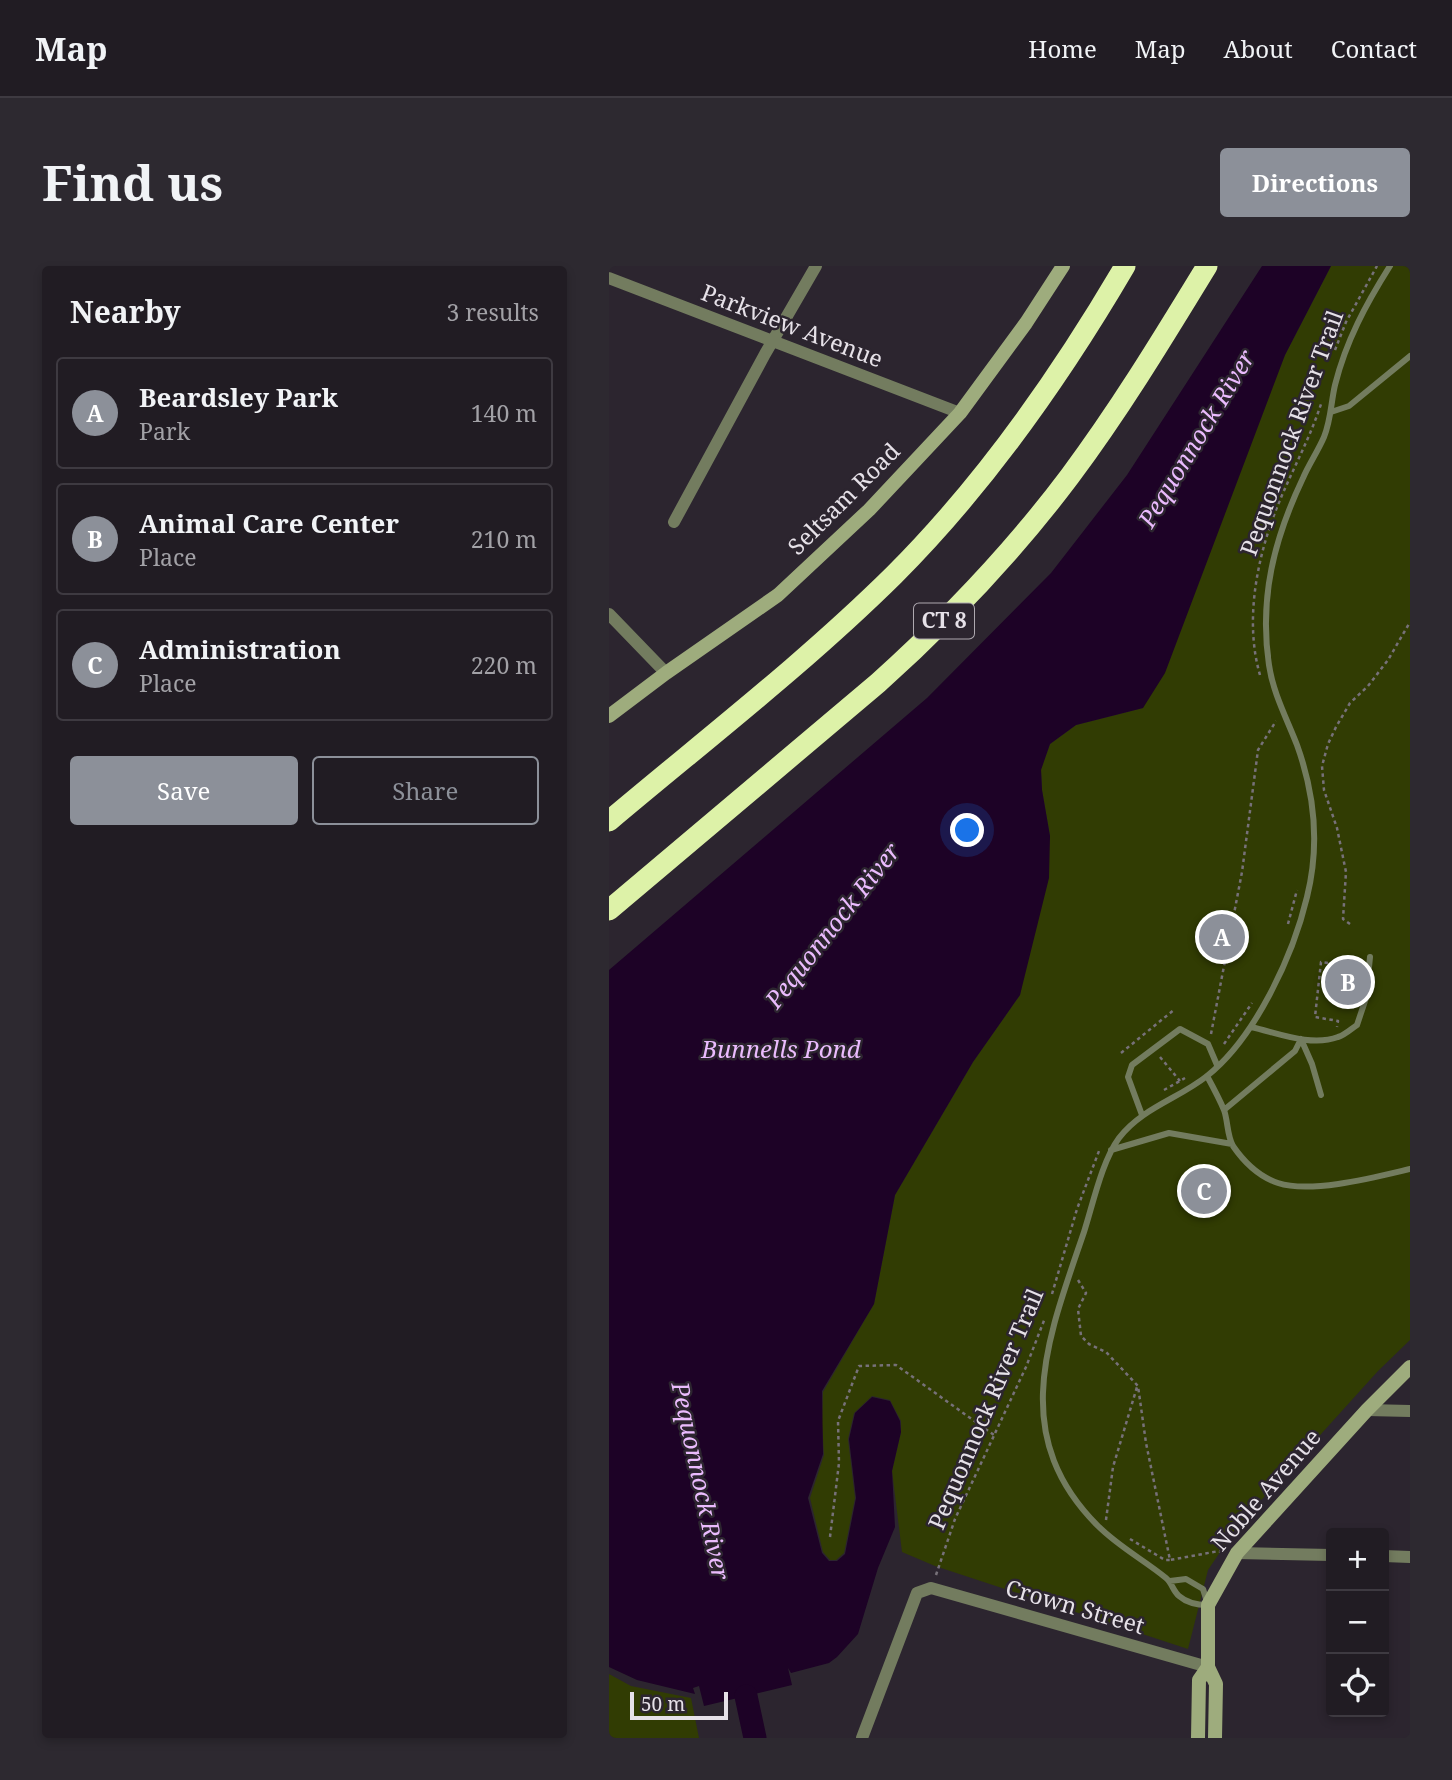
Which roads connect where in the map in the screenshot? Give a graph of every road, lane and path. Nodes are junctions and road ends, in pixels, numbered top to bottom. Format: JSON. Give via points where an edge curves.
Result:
{"nodes":[{"id":1,"x":816,"y":266,"type":"edge"},
{"id":2,"x":1063,"y":266,"type":"edge"},
{"id":3,"x":1125,"y":266,"type":"edge"},
{"id":4,"x":1206,"y":266,"type":"edge"},
{"id":5,"x":1377,"y":266,"type":"edge"},
{"id":6,"x":1390,"y":266,"type":"edge"},
{"id":7,"x":609,"y":278,"type":"edge"},
{"id":8,"x":773,"y":342,"type":"junction"},
{"id":9,"x":1333,"y":356,"type":"dead end"},
{"id":10,"x":1410,"y":356,"type":"edge"},
{"id":11,"x":1322,"y":401,"type":"dead end"},
{"id":12,"x":1331,"y":412,"type":"junction"},
{"id":13,"x":960,"y":413,"type":"junction"},
{"id":14,"x":674,"y":522,"type":"dead end"},
{"id":15,"x":609,"y":614,"type":"edge"},
{"id":16,"x":1410,"y":622,"type":"edge"},
{"id":17,"x":666,"y":673,"type":"junction"},
{"id":18,"x":1263,"y":684,"type":"dead end"},
{"id":19,"x":609,"y":716,"type":"edge"},
{"id":20,"x":1280,"y":732,"type":"dead end"},
{"id":21,"x":609,"y":821,"type":"edge"},
{"id":22,"x":1297,"y":891,"type":"dead end"},
{"id":23,"x":609,"y":910,"type":"edge"},
{"id":24,"x":1350,"y":924,"type":"dead end"},
{"id":25,"x":1286,"y":930,"type":"dead end"},
{"id":26,"x":1370,"y":957,"type":"dead end"},
{"id":27,"x":1328,"y":963,"type":"dead end"},
{"id":28,"x":1252,"y":1004,"type":"dead end"},
{"id":29,"x":1175,"y":1009,"type":"dead end"},
{"id":30,"x":1251,"y":1027,"type":"junction"},
{"id":31,"x":1142,"y":1036,"type":"junction"},
{"id":32,"x":1335,"y":1037,"type":"junction"},
{"id":33,"x":1301,"y":1039,"type":"junction"},
{"id":34,"x":1208,"y":1044,"type":"junction"},
{"id":35,"x":1153,"y":1049,"type":"junction"},
{"id":36,"x":1121,"y":1053,"type":"dead end"},
{"id":37,"x":1214,"y":1058,"type":"junction"},
{"id":38,"x":1217,"y":1065,"type":"junction"},
{"id":39,"x":1189,"y":1075,"type":"dead end"},
{"id":40,"x":1207,"y":1076,"type":"junction"},
{"id":41,"x":1180,"y":1081,"type":"junction"},
{"id":42,"x":1321,"y":1095,"type":"dead end"},
{"id":43,"x":1137,"y":1106,"type":"junction"},
{"id":44,"x":1224,"y":1110,"type":"junction"},
{"id":45,"x":1142,"y":1115,"type":"junction"},
{"id":46,"x":1105,"y":1144,"type":"dead end"},
{"id":47,"x":1232,"y":1144,"type":"junction"},
{"id":48,"x":1111,"y":1150,"type":"junction"},
{"id":49,"x":1410,"y":1169,"type":"edge"},
{"id":50,"x":1071,"y":1270,"type":"junction"},
{"id":51,"x":1052,"y":1294,"type":"dead end"},
{"id":52,"x":1045,"y":1318,"type":"dead end"},
{"id":53,"x":1410,"y":1367,"type":"edge"},
{"id":54,"x":1138,"y":1385,"type":"junction"},
{"id":55,"x":1367,"y":1410,"type":"junction"},
{"id":56,"x":1410,"y":1411,"type":"edge"},
{"id":57,"x":994,"y":1435,"type":"junction"},
{"id":58,"x":1109,"y":1525,"type":"dead end"},
{"id":59,"x":830,"y":1536,"type":"dead end"},
{"id":60,"x":1125,"y":1536,"type":"dead end"},
{"id":61,"x":1326,"y":1555,"type":"edge"},
{"id":62,"x":1389,"y":1556,"type":"edge"},
{"id":63,"x":1235,"y":1557,"type":"junction"},
{"id":64,"x":1410,"y":1557,"type":"edge"},
{"id":65,"x":1170,"y":1560,"type":"junction"},
{"id":66,"x":1170,"y":1581,"type":"junction"},
{"id":67,"x":931,"y":1588,"type":"junction"},
{"id":68,"x":1208,"y":1605,"type":"junction"},
{"id":69,"x":1208,"y":1667,"type":"junction"},
{"id":70,"x":862,"y":1738,"type":"edge"},
{"id":71,"x":1198,"y":1738,"type":"edge"},
{"id":72,"x":1215,"y":1738,"type":"edge"}],
"edges":[{"from":1,"to":8,"type":"street"},
{"from":2,"to":13,"type":"main road","name":"Seltsam Road"},
{"from":3,"to":21,"type":"highway","via":[[1030,414],[924,544],[834,631]]},
{"from":4,"to":23,"type":"highway","number":"CT 8","via":[[1095,441],[978,586],[860,699]]},
{"from":5,"to":9,"type":"path","name":"Pequonnock River Trail"},
{"from":6,"to":12,"type":"lane","via":[[1350,337]]},
{"from":7,"to":8,"type":"street","name":"Parkview Avenue"},
{"from":8,"to":13,"type":"street","name":"Parkview Avenue"},
{"from":8,"to":14,"type":"street"},
{"from":10,"to":12,"type":"lane","via":[[1349,405]]},
{"from":11,"to":18,"type":"path","name":"Pequonnock River Trail","via":[[1265,540],[1254,622]]},
{"from":12,"to":30,"type":"lane","via":[[1274,549],[1264,615],[1269,669],[1306,776],[1315,822],[1313,869],[1285,962]]},
{"from":13,"to":17,"type":"main road","name":"Seltsam Road","via":[[869,510],[778,595]]},
{"from":15,"to":17,"type":"street"},
{"from":16,"to":24,"type":"path","via":[[1388,660],[1350,703],[1322,766],[1346,872],[1343,919]]},
{"from":17,"to":19,"type":"main road","name":"Seltsam Road"},
{"from":20,"to":34,"type":"path","via":[[1276,721],[1258,750],[1242,872]]},
{"from":22,"to":25,"type":"path"},
{"from":26,"to":32,"type":"lane","via":[[1366,998],[1357,1025]]},
{"from":27,"to":32,"type":"path","via":[[1321,962],[1314,1015],[1338,1021]]},
{"from":28,"to":37,"type":"path"},
{"from":29,"to":31,"type":"path"},
{"from":30,"to":33,"type":"lane"},
{"from":30,"to":38,"type":"lane"},
{"from":31,"to":35,"type":"path"},
{"from":31,"to":36,"type":"path"},
{"from":32,"to":33,"type":"lane"},
{"from":33,"to":42,"type":"lane"},
{"from":33,"to":44,"type":"lane","via":[[1295,1051]]},
{"from":34,"to":35,"type":"lane","via":[[1180,1030]]},
{"from":34,"to":37,"type":"lane"},
{"from":35,"to":41,"type":"path"},
{"from":35,"to":43,"type":"lane","via":[[1132,1065],[1128,1077]]},
{"from":37,"to":38,"type":"lane"},
{"from":38,"to":40,"type":"lane"},
{"from":39,"to":41,"type":"path"},
{"from":40,"to":44,"type":"lane"},
{"from":40,"to":45,"type":"lane"},
{"from":41,"to":43,"type":"path"},
{"from":43,"to":45,"type":"lane"},
{"from":44,"to":47,"type":"lane"},
{"from":45,"to":48,"type":"lane"},
{"from":46,"to":51,"type":"path","name":"Pequonnock River Trail","via":[[1077,1209]]},
{"from":47,"to":48,"type":"lane","via":[[1169,1133]]},
{"from":47,"to":49,"type":"lane","via":[[1264,1177],[1287,1186],[1328,1184]]},
{"from":48,"to":50,"type":"lane"},
{"from":50,"to":54,"type":"path","via":[[1086,1293],[1078,1309],[1081,1336],[1106,1352]]},
{"from":50,"to":66,"type":"lane","via":[[1049,1342],[1042,1386],[1045,1430],[1056,1469],[1078,1506],[1109,1537]]},
{"from":52,"to":57,"type":"path","name":"Pequonnock River Trail"},
{"from":53,"to":55,"type":"main road","name":"Noble Avenue"},
{"from":54,"to":58,"type":"path","via":[[1113,1467],[1105,1513]]},
{"from":54,"to":65,"type":"path"},
{"from":55,"to":56,"type":"street"},
{"from":55,"to":63,"type":"main road","name":"Noble Avenue"},
{"from":57,"to":59,"type":"path","via":[[896,1365],[859,1366],[838,1422],[839,1463]]},
{"from":57,"to":67,"type":"path","name":"Pequonnock River Trail","via":[[955,1519]]},
{"from":60,"to":65,"type":"path"},
{"from":61,"to":63,"type":"street"},
{"from":62,"to":64,"type":"street"},
{"from":63,"to":65,"type":"path","via":[[1219,1551]]},
{"from":63,"to":68,"type":"main road","name":"Noble Avenue"},
{"from":66,"to":68,"type":"lane","via":[[1177,1595]]},
{"from":66,"to":68,"type":"lane","via":[[1186,1579],[1203,1589]]},
{"from":67,"to":69,"type":"street","name":"Crown Street"},
{"from":67,"to":70,"type":"street","via":[[917,1593]]},
{"from":68,"to":69,"type":"main road","name":"Noble Avenue"},
{"from":69,"to":71,"type":"main road","name":"Noble Avenue","via":[[1199,1680]]},
{"from":69,"to":72,"type":"main road","name":"Noble Avenue","via":[[1216,1684]]}]}
